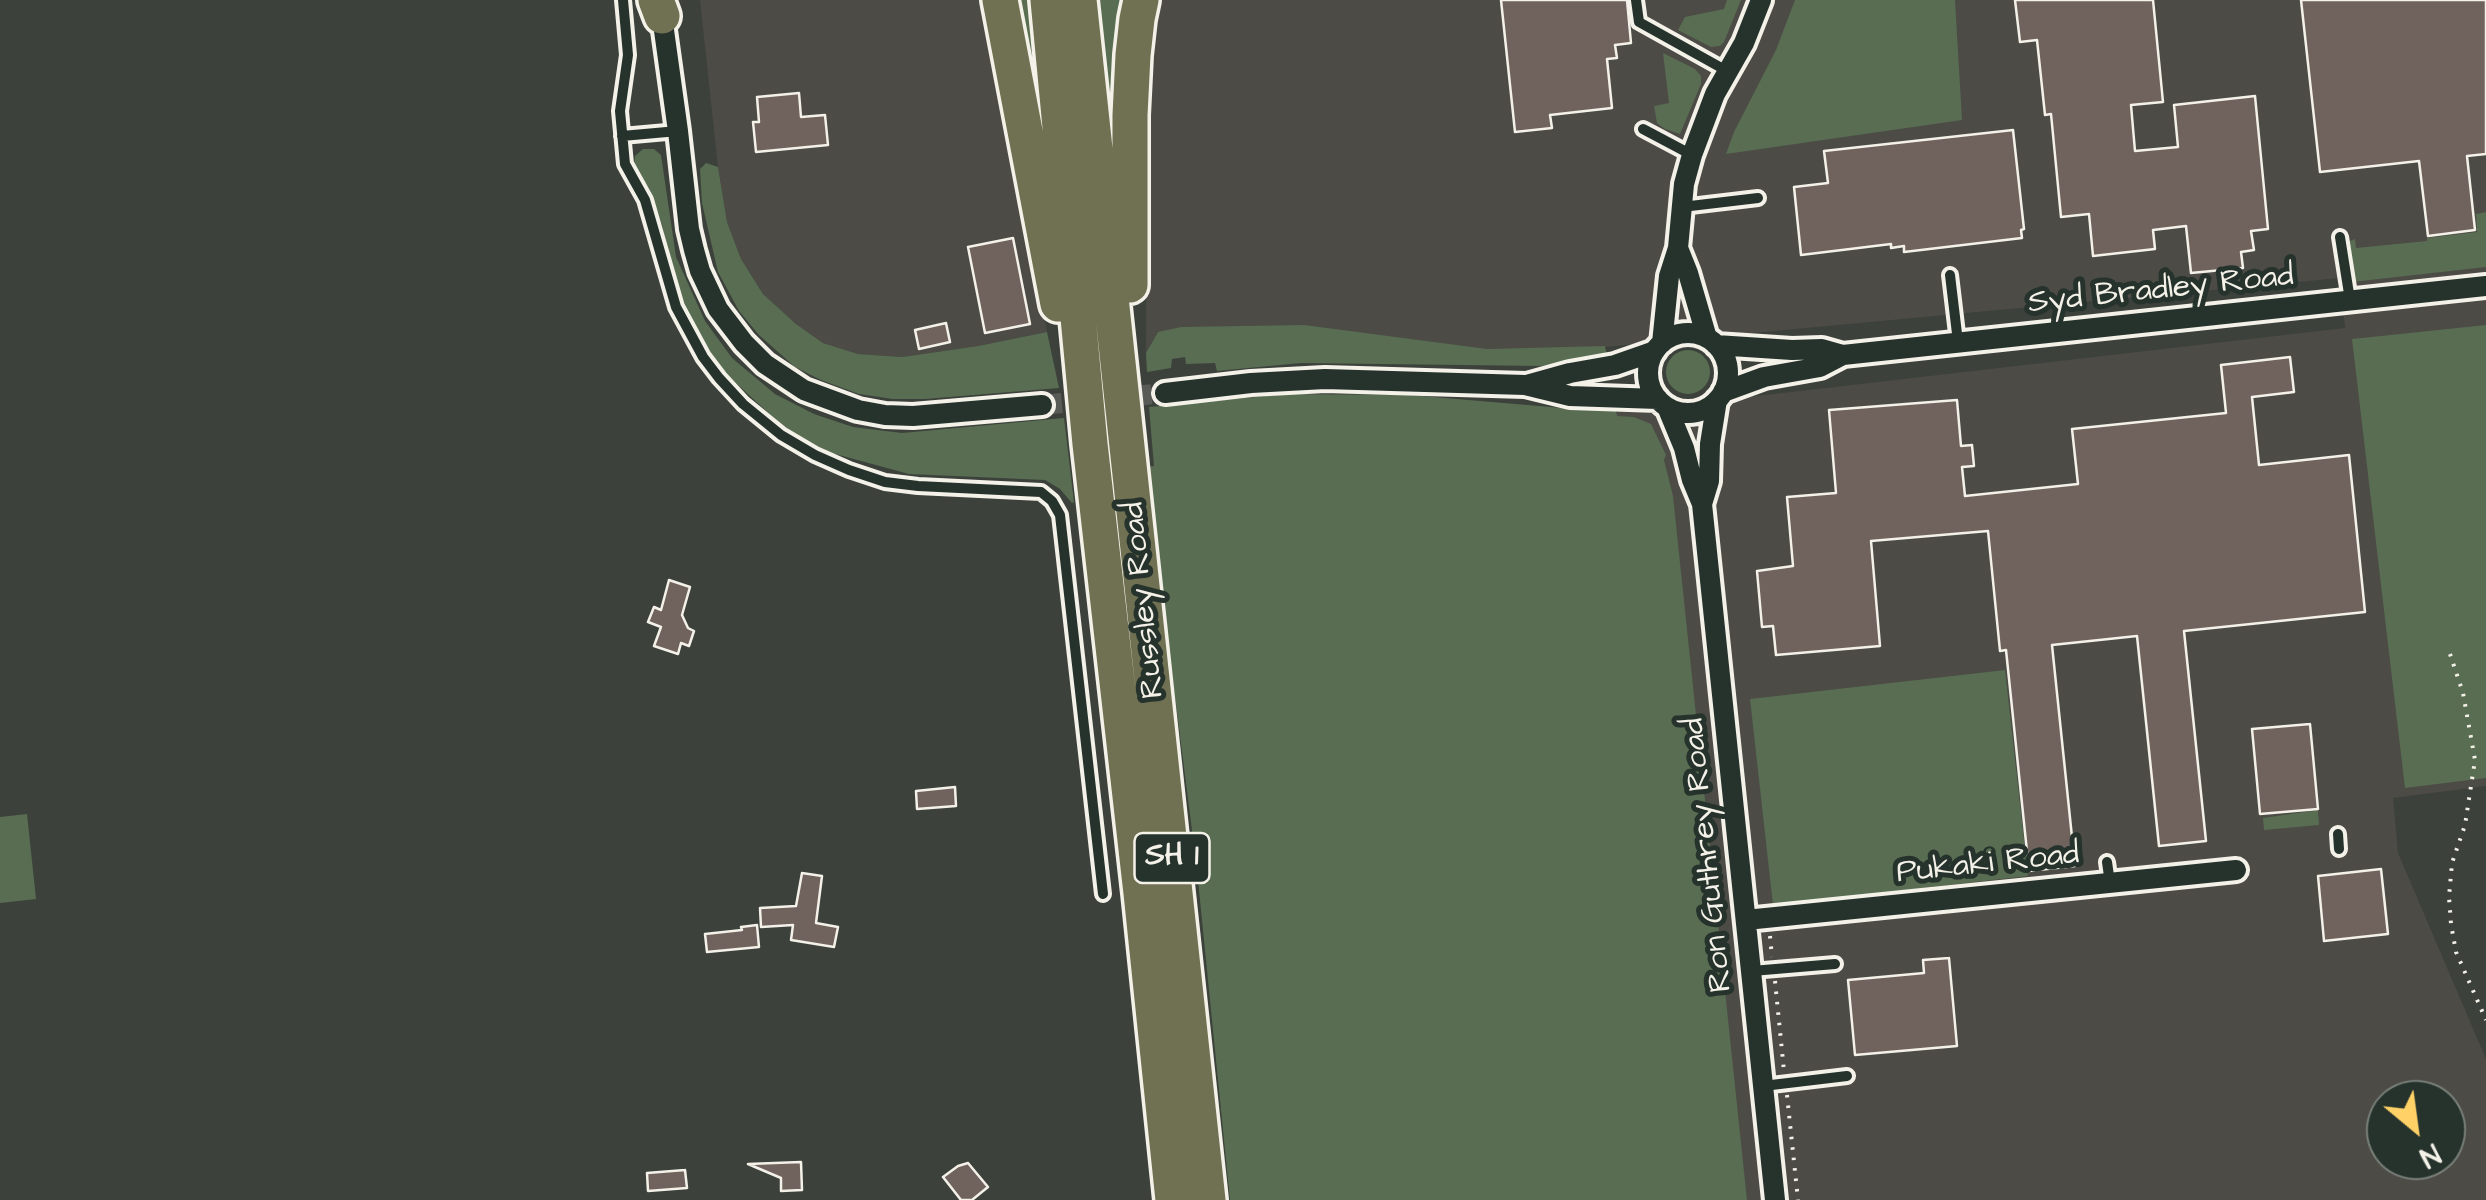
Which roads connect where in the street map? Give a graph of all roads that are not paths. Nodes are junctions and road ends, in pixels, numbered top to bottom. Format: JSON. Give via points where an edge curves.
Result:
{"nodes":[{"id":1,"x":623,"y":0,"type":"edge"},
{"id":2,"x":1000,"y":0,"type":"edge"},
{"id":3,"x":1048,"y":0,"type":"edge"},
{"id":4,"x":1079,"y":0,"type":"edge"},
{"id":5,"x":1142,"y":0,"type":"edge"},
{"id":6,"x":1636,"y":0,"type":"edge"},
{"id":7,"x":1761,"y":0,"type":"edge"},
{"id":8,"x":661,"y":5,"type":"edge"},
{"id":9,"x":1728,"y":72,"type":"junction"},
{"id":10,"x":1643,"y":129,"type":"dead end"},
{"id":11,"x":678,"y":131,"type":"junction"},
{"id":12,"x":622,"y":136,"type":"junction"},
{"id":13,"x":1692,"y":155,"type":"junction"},
{"id":14,"x":1758,"y":198,"type":"dead end"},
{"id":15,"x":1681,"y":207,"type":"junction"},
{"id":16,"x":2340,"y":238,"type":"dead end"},
{"id":17,"x":1678,"y":248,"type":"junction"},
{"id":18,"x":1950,"y":275,"type":"dead end"},
{"id":19,"x":2486,"y":286,"type":"edge"},
{"id":20,"x":2350,"y":301,"type":"junction"},
{"id":21,"x":1712,"y":342,"type":"junction"},
{"id":22,"x":1958,"y":343,"type":"junction"},
{"id":23,"x":1658,"y":347,"type":"junction"},
{"id":24,"x":1843,"y":355,"type":"junction"},
{"id":25,"x":1525,"y":385,"type":"junction"},
{"id":26,"x":1165,"y":393,"type":"tunnel mouth"},
{"id":27,"x":1720,"y":396,"type":"junction"},
{"id":28,"x":1662,"y":403,"type":"junction"},
{"id":29,"x":1042,"y":405,"type":"tunnel mouth"},
{"id":30,"x":1090,"y":444,"type":"junction"},
{"id":31,"x":1702,"y":504,"type":"junction"},
{"id":32,"x":1136,"y":516,"type":"junction"},
{"id":33,"x":2338,"y":834,"type":"dead end"},
{"id":34,"x":2339,"y":849,"type":"dead end"},
{"id":35,"x":2236,"y":870,"type":"dead end"},
{"id":36,"x":1103,"y":894,"type":"dead end"},
{"id":37,"x":1746,"y":920,"type":"junction"},
{"id":38,"x":1835,"y":964,"type":"dead end"},
{"id":39,"x":1751,"y":971,"type":"junction"},
{"id":40,"x":1847,"y":1076,"type":"dead end"},
{"id":41,"x":1763,"y":1086,"type":"junction"},
{"id":42,"x":1173,"y":1200,"type":"edge"},
{"id":43,"x":1208,"y":1200,"type":"edge"},
{"id":44,"x":1775,"y":1200,"type":"edge"}],
"edges":[{"from":1,"to":12,"type":"lane","via":[[628,55]]},
{"from":2,"to":30,"type":"highway"},
{"from":3,"to":30,"type":"highway","name":"Russley Road","number":"SH 1"},
{"from":4,"to":32,"type":"highway","name":"Russley Road","number":"SH 1"},
{"from":5,"to":32,"type":"highway","via":[[1133,55],[1129,193]]},
{"from":6,"to":9,"type":"lane","via":[[1638,22]]},
{"from":7,"to":9,"type":"street"},
{"from":8,"to":11,"type":"street"},
{"from":9,"to":13,"type":"street"},
{"from":10,"to":13,"type":"lane"},
{"from":11,"to":12,"type":"lane"},
{"from":11,"to":29,"type":"street","via":[[700,271],[730,326],[782,377],[828,401],[885,415]]},
{"from":12,"to":36,"type":"lane","via":[[625,164],[645,200],[685,326],[718,378],[753,413],[815,455],[885,482],[1041,492],[1052,501],[1060,516]]},
{"from":13,"to":15,"type":"street"},
{"from":14,"to":15,"type":"lane"},
{"from":15,"to":17,"type":"street"},
{"from":16,"to":20,"type":"lane"},
{"from":17,"to":21,"type":"street"},
{"from":17,"to":23,"type":"street"},
{"from":18,"to":22,"type":"lane"},
{"from":19,"to":20,"type":"street","name":"Syd Bradley Road"},
{"from":20,"to":22,"type":"street","name":"Syd Bradley Road"},
{"from":21,"to":23,"type":"street","via":[[1684,334]]},
{"from":21,"to":24,"type":"street","name":"Syd Bradley Road"},
{"from":21,"to":27,"type":"street","via":[[1728,374]]},
{"from":22,"to":24,"type":"street","name":"Syd Bradley Road"},
{"from":23,"to":25,"type":"street","via":[[1615,365]]},
{"from":23,"to":28,"type":"street","via":[[1648,377]]},
{"from":24,"to":27,"type":"street","name":"Syd Bradley Road","via":[[1820,368],[1764,377]]},
{"from":25,"to":26,"type":"street","via":[[1325,379]]},
{"from":25,"to":28,"type":"street","via":[[1570,396]]},
{"from":27,"to":28,"type":"street","via":[[1698,412]]},
{"from":27,"to":31,"type":"street","name":"Ron Guthrey Road"},
{"from":28,"to":31,"type":"street","name":"Ron Guthrey Road"},
{"from":30,"to":42,"type":"highway","name":"Russley Road","number":"SH 1"},
{"from":31,"to":37,"type":"street","name":"Ron Guthrey Road"},
{"from":32,"to":43,"type":"highway","name":"Russley Road","number":"SH 1"},
{"from":33,"to":34,"type":"lane"},
{"from":35,"to":37,"type":"street","name":"Pukaki Road","via":[[2108,873]]},
{"from":37,"to":39,"type":"street","name":"Ron Guthrey Road"},
{"from":38,"to":39,"type":"lane"},
{"from":39,"to":41,"type":"street","name":"Ron Guthrey Road"},
{"from":40,"to":41,"type":"lane"},
{"from":41,"to":44,"type":"street","name":"Ron Guthrey Road"}]}
